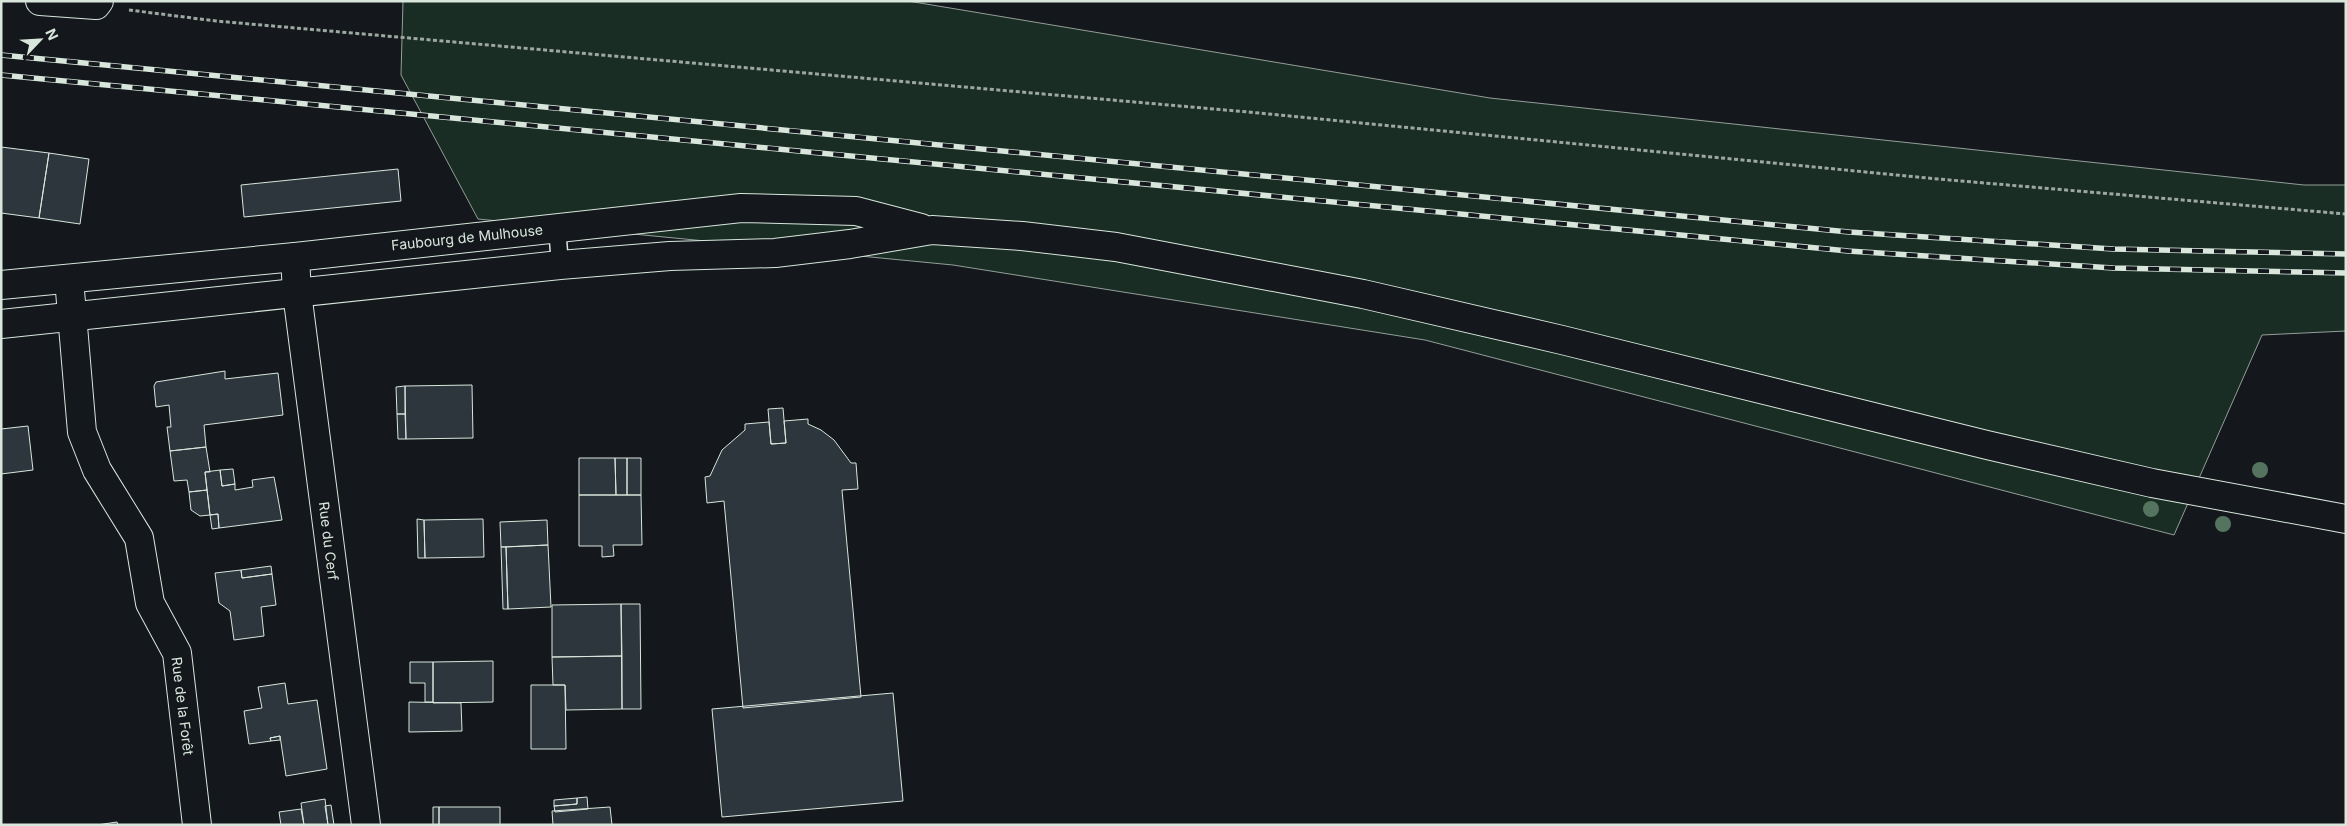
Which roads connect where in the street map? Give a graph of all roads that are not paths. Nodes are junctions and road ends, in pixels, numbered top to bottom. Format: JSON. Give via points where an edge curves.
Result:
{"nodes":[{"id":1,"x":40,"y":1,"type":"edge"},
{"id":2,"x":97,"y":3,"type":"edge"},
{"id":3,"x":557,"y":227,"type":"junction"},
{"id":4,"x":932,"y":230,"type":"junction"},
{"id":5,"x":295,"y":257,"type":"junction"},
{"id":6,"x":560,"y":265,"type":"junction"},
{"id":7,"x":69,"y":280,"type":"junction"},
{"id":8,"x":1,"y":285,"type":"edge"},
{"id":9,"x":297,"y":293,"type":"junction"},
{"id":10,"x":71,"y":318,"type":"junction"},
{"id":11,"x":1,"y":324,"type":"edge"},
{"id":12,"x":2346,"y":519,"type":"edge"},
{"id":13,"x":197,"y":825,"type":"edge"},
{"id":14,"x":366,"y":825,"type":"edge"}],
"edges":[{"from":1,"to":2,"type":"main road"},
{"from":3,"to":4,"type":"main road","name":"Faubourg de Mulhouse","via":[[741,208],[856,212]]},
{"from":3,"to":5,"type":"main road","name":"Faubourg de Mulhouse"},
{"from":3,"to":6,"type":"lane"},
{"from":4,"to":6,"type":"main road","via":[[775,253],[670,256]]},
{"from":4,"to":12,"type":"main road","via":[[1116,247],[1363,294],[2142,481]]},
{"from":5,"to":7,"type":"main road","name":"Faubourg de Mulhouse"},
{"from":5,"to":9,"type":"main road","name":"Rue du Cerf"},
{"from":6,"to":9,"type":"main road"},
{"from":7,"to":8,"type":"main road","name":"Faubourg de Mulhouse"},
{"from":7,"to":10,"type":"main road","name":"Rue de la Forêt"},
{"from":9,"to":10,"type":"main road"},
{"from":9,"to":14,"type":"main road","name":"Rue du Cerf"},
{"from":10,"to":11,"type":"main road"},
{"from":10,"to":13,"type":"main road","name":"Rue de la Forêt","via":[[82,432],[96,470],[139,538],[150,604],[177,653]]}]}
